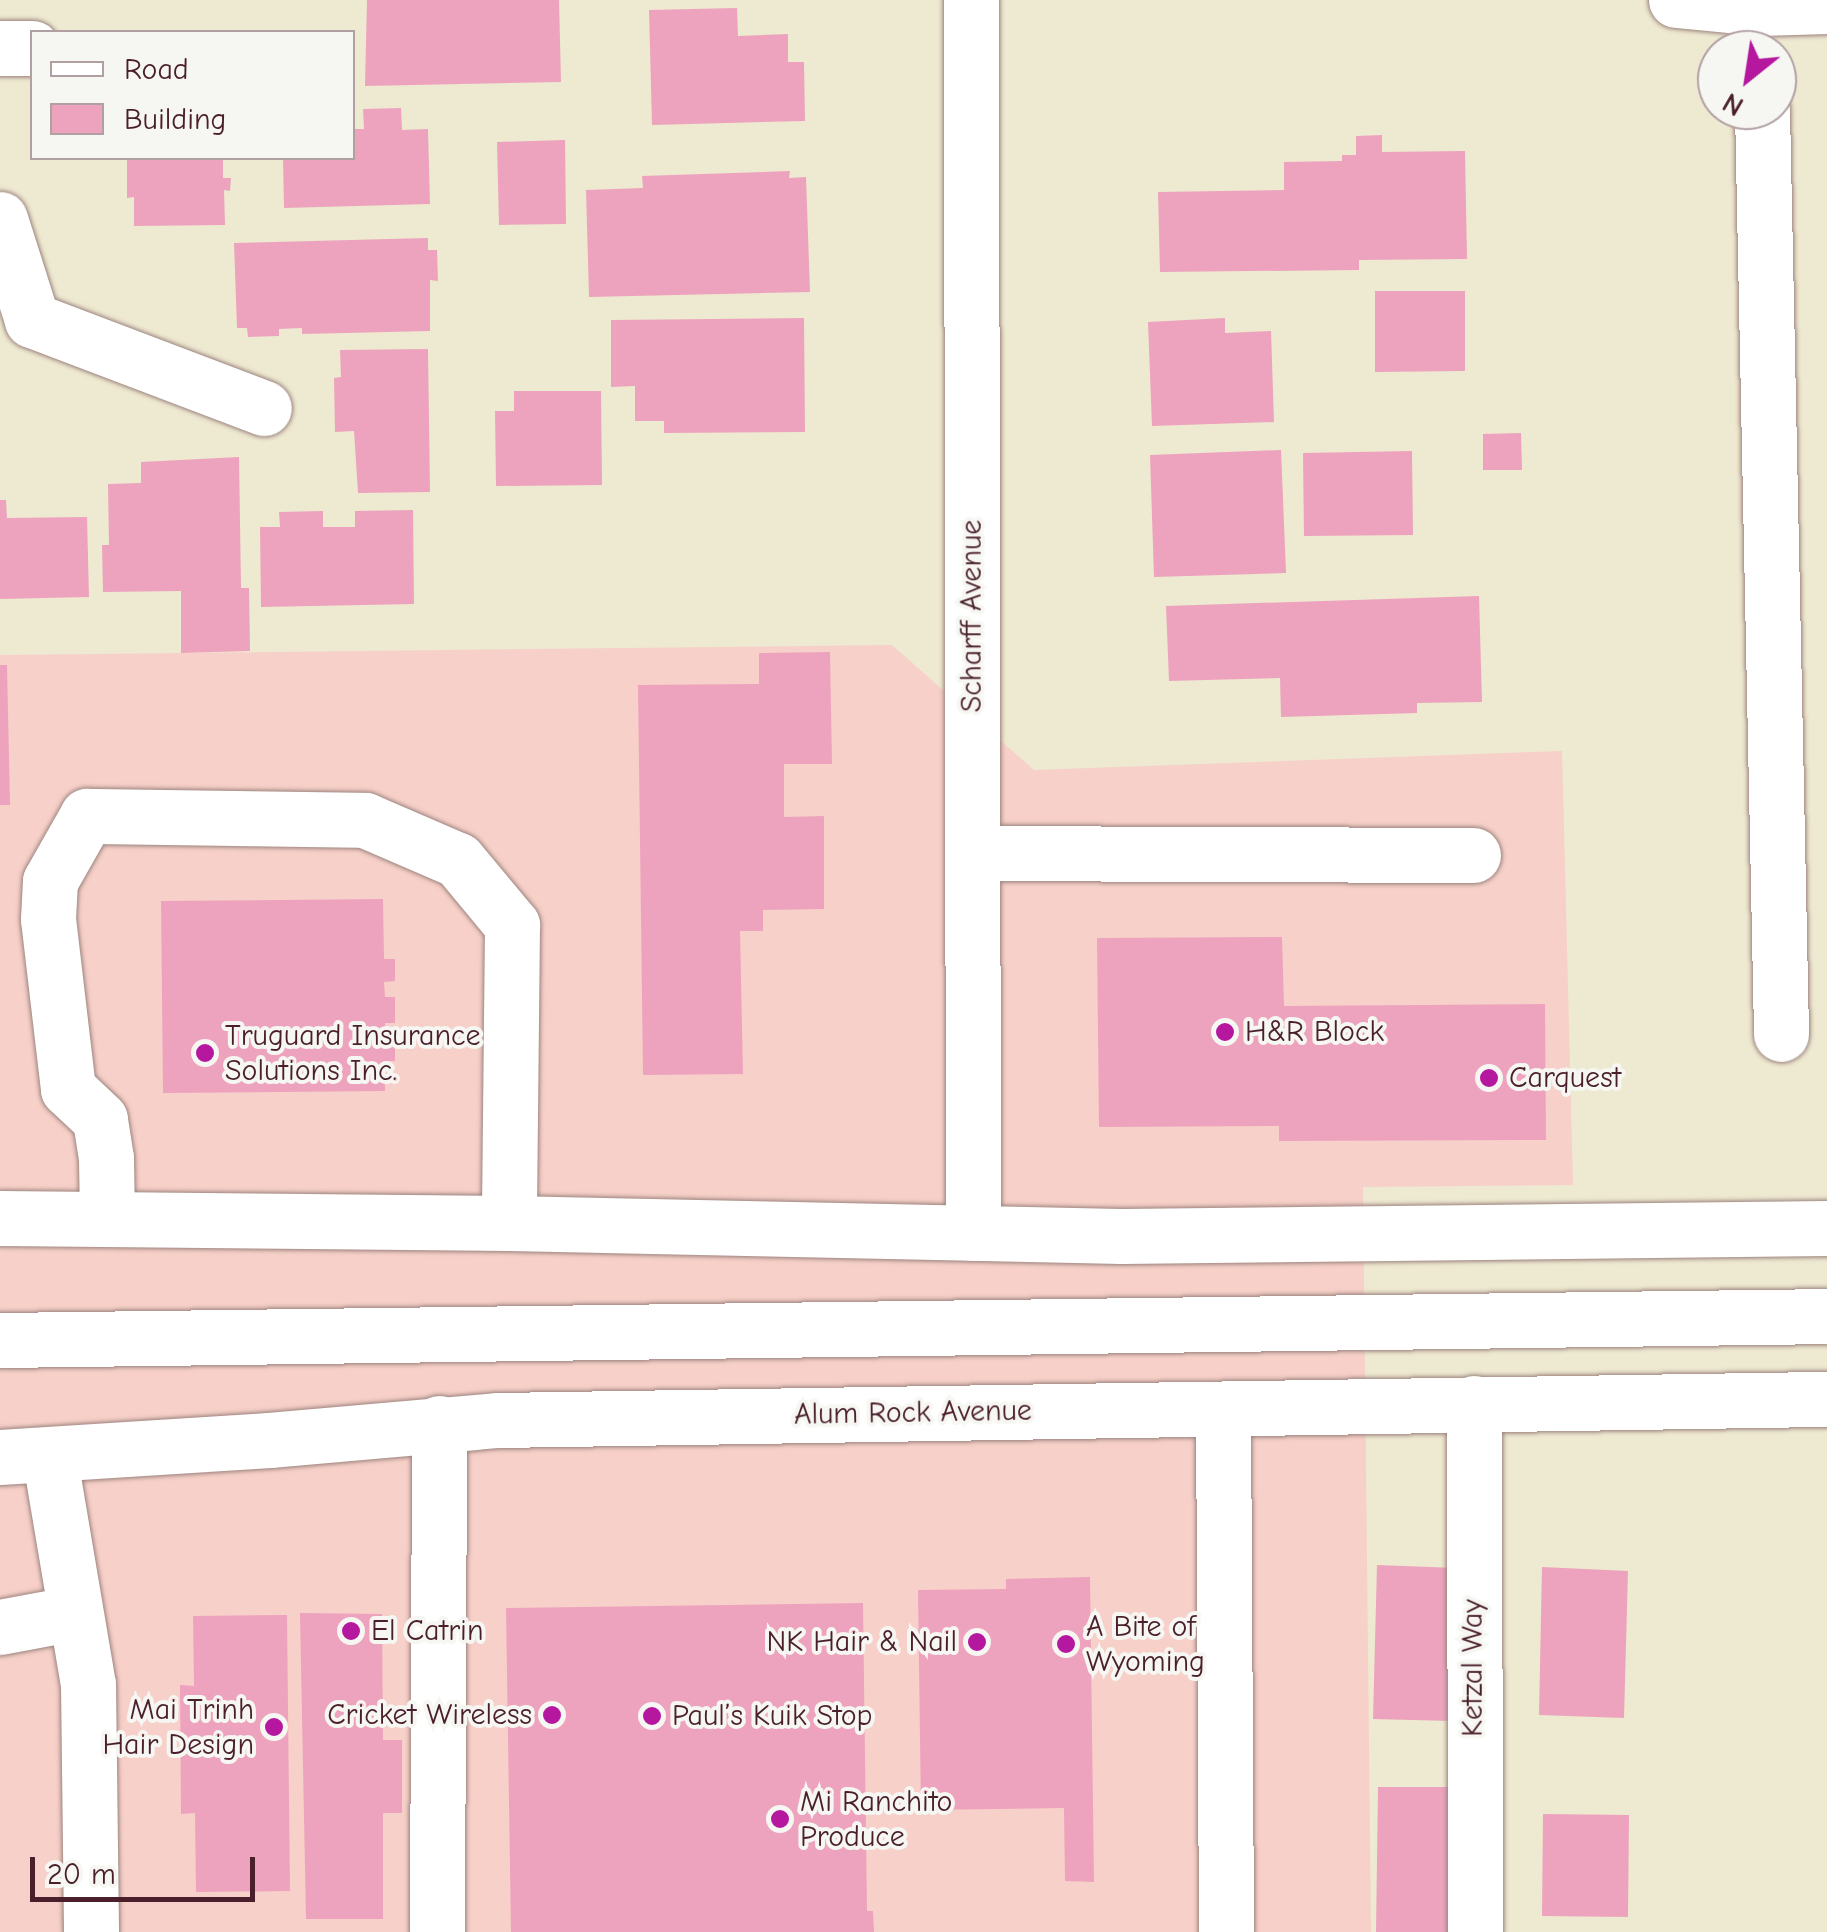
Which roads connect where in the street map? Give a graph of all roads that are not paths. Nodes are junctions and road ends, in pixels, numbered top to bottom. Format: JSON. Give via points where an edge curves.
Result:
{"nodes":[{"id":1,"x":971,"y":0,"type":"edge"},
{"id":2,"x":1676,"y":0,"type":"edge"},
{"id":3,"x":1827,"y":6,"type":"edge"},
{"id":4,"x":1760,"y":29,"type":"edge"},
{"id":5,"x":0,"y":48,"type":"edge"},
{"id":6,"x":30,"y":48,"type":"edge"},
{"id":7,"x":1762,"y":130,"type":"edge"},
{"id":8,"x":0,"y":219,"type":"edge"},
{"id":9,"x":264,"y":408,"type":"dead end"},
{"id":10,"x":973,"y":853,"type":"junction"},
{"id":11,"x":1474,"y":856,"type":"dead end"},
{"id":12,"x":1781,"y":1034,"type":"dead end"},
{"id":13,"x":106,"y":1217,"type":"junction"},
{"id":14,"x":0,"y":1218,"type":"edge"},
{"id":15,"x":508,"y":1223,"type":"junction"},
{"id":16,"x":1827,"y":1228,"type":"edge"},
{"id":17,"x":974,"y":1233,"type":"junction"},
{"id":18,"x":1827,"y":1316,"type":"edge"},
{"id":19,"x":0,"y":1340,"type":"edge"},
{"id":20,"x":1827,"y":1399,"type":"edge"},
{"id":21,"x":1474,"y":1404,"type":"junction"},
{"id":22,"x":1223,"y":1409,"type":"junction"},
{"id":23,"x":439,"y":1423,"type":"junction"},
{"id":24,"x":25,"y":1455,"type":"edge"},
{"id":25,"x":75,"y":1613,"type":"junction"},
{"id":26,"x":0,"y":1627,"type":"edge"},
{"id":27,"x":91,"y":1932,"type":"edge"},
{"id":28,"x":436,"y":1932,"type":"edge"},
{"id":29,"x":1226,"y":1932,"type":"edge"},
{"id":30,"x":1475,"y":1932,"type":"edge"}],
"edges":[{"from":1,"to":10,"type":"main road","name":"Scharff Avenue"},
{"from":2,"to":4,"type":"main road"},
{"from":3,"to":4,"type":"main road"},
{"from":5,"to":6,"type":"main road"},
{"from":7,"to":12,"type":"main road"},
{"from":8,"to":9,"type":"main road","via":[[32,320]]},
{"from":10,"to":11,"type":"main road"},
{"from":10,"to":17,"type":"main road","name":"Scharff Avenue"},
{"from":13,"to":14,"type":"main road"},
{"from":13,"to":15,"type":"main road"},
{"from":13,"to":15,"type":"main road","via":[[100,1119],[68,1089],[48,920],[50,881],[87,816],[365,820],[458,860],[512,925]]},
{"from":15,"to":17,"type":"main road"},
{"from":16,"to":17,"type":"main road"},
{"from":18,"to":19,"type":"main road"},
{"from":20,"to":21,"type":"main road","name":"Alum Rock Avenue"},
{"from":21,"to":22,"type":"main road","name":"Alum Rock Avenue"},
{"from":21,"to":30,"type":"main road","name":"Ketzal Way"},
{"from":22,"to":23,"type":"main road","name":"Alum Rock Avenue"},
{"from":22,"to":29,"type":"main road"},
{"from":23,"to":24,"type":"main road","name":"Alum Rock Avenue"},
{"from":23,"to":28,"type":"main road"},
{"from":24,"to":25,"type":"main road"},
{"from":25,"to":26,"type":"main road"},
{"from":25,"to":27,"type":"main road","via":[[88,1684]]}]}
